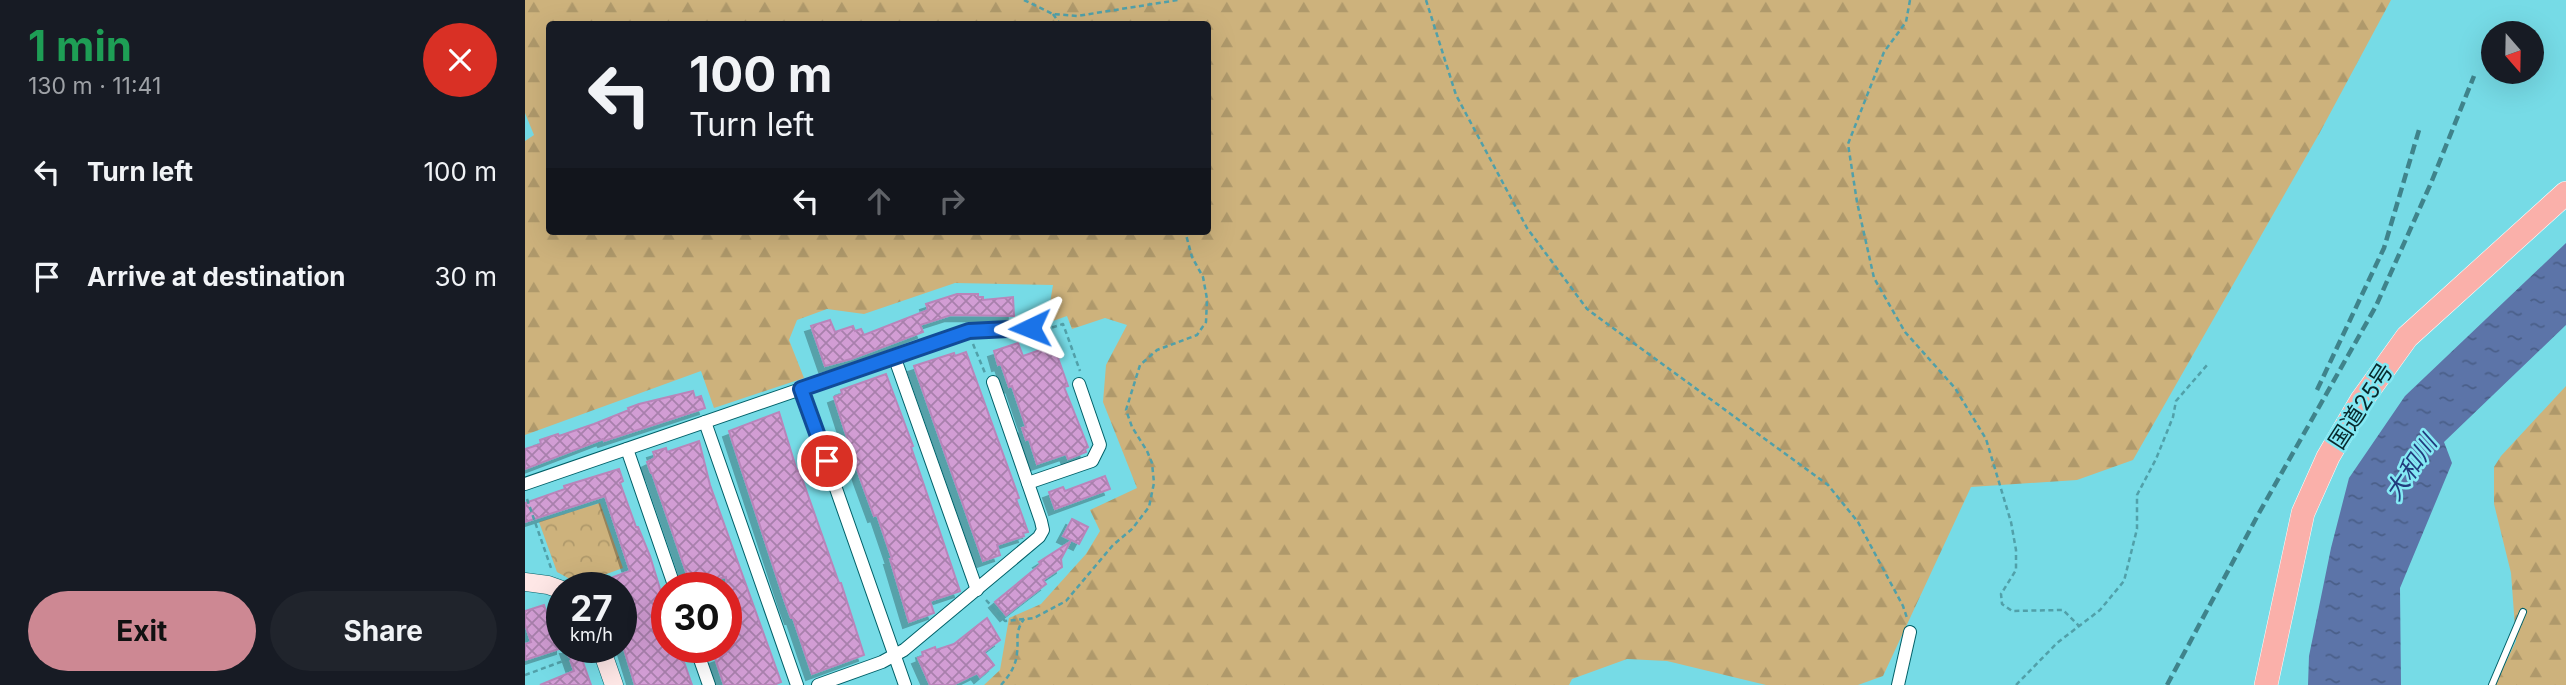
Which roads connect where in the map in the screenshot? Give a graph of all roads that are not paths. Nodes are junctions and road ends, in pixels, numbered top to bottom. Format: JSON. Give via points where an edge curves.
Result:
{"nodes":[{"id":1,"x":2566,"y":193,"type":"edge"},
{"id":2,"x":1030,"y":328,"type":"road end"},
{"id":3,"x":894,"y":356,"type":"junction"},
{"id":4,"x":988,"y":377,"type":"road end"},
{"id":5,"x":1079,"y":384,"type":"road end"},
{"id":6,"x":801,"y":389,"type":"junction"},
{"id":7,"x":705,"y":422,"type":"junction"},
{"id":8,"x":627,"y":449,"type":"junction"},
{"id":9,"x":1028,"y":483,"type":"junction"},
{"id":10,"x":525,"y":484,"type":"edge"},
{"id":11,"x":669,"y":572,"type":"edge"},
{"id":12,"x":525,"y":583,"type":"edge"},
{"id":13,"x":546,"y":587,"type":"edge"},
{"id":14,"x":977,"y":590,"type":"junction"},
{"id":15,"x":2523,"y":612,"type":"dead end"},
{"id":16,"x":1910,"y":632,"type":"road end"},
{"id":17,"x":895,"y":655,"type":"junction"},
{"id":18,"x":606,"y":663,"type":"edge"},
{"id":19,"x":701,"y":663,"type":"edge"},
{"id":20,"x":614,"y":685,"type":"edge"},
{"id":21,"x":709,"y":685,"type":"edge"},
{"id":22,"x":797,"y":685,"type":"edge"},
{"id":23,"x":818,"y":685,"type":"edge"},
{"id":24,"x":905,"y":685,"type":"edge"},
{"id":25,"x":1898,"y":685,"type":"edge"},
{"id":26,"x":2266,"y":685,"type":"edge"},
{"id":27,"x":2492,"y":685,"type":"edge"}],
"edges":[{"from":1,"to":26,"type":"highway","name":"国道25号","via":[[2407,337],[2361,401],[2328,457],[2303,513]]},
{"from":2,"to":3,"type":"street","via":[[969,331]]},
{"from":3,"to":6,"type":"street"},
{"from":3,"to":14,"type":"street"},
{"from":4,"to":9,"type":"street"},
{"from":5,"to":9,"type":"street","via":[[1100,445],[1092,461]]},
{"from":6,"to":7,"type":"street"},
{"from":6,"to":17,"type":"street"},
{"from":7,"to":8,"type":"street"},
{"from":7,"to":22,"type":"street"},
{"from":8,"to":10,"type":"street"},
{"from":8,"to":11,"type":"street"},
{"from":9,"to":14,"type":"street","via":[[1043,530]]},
{"from":12,"to":13,"type":"street"},
{"from":14,"to":17,"type":"street"},
{"from":15,"to":27,"type":"lane"},
{"from":16,"to":25,"type":"street"},
{"from":17,"to":23,"type":"street"},
{"from":17,"to":24,"type":"street"},
{"from":18,"to":20,"type":"street"},
{"from":19,"to":21,"type":"street"}]}
